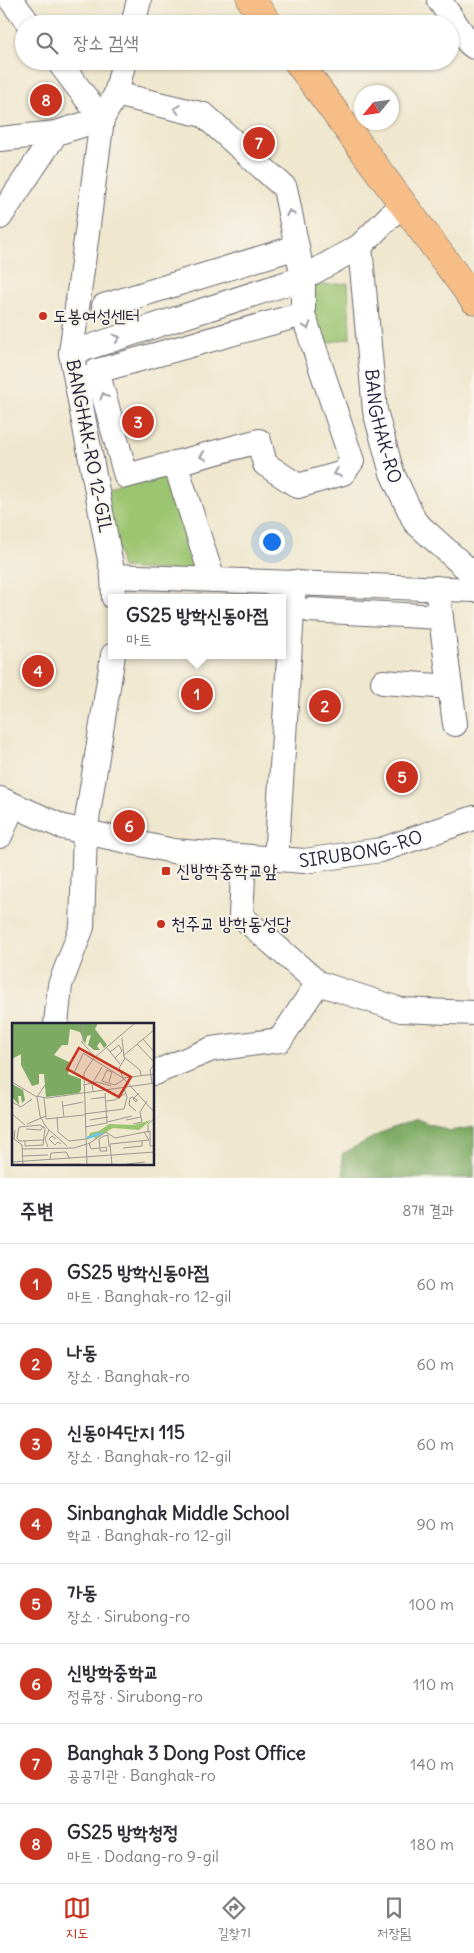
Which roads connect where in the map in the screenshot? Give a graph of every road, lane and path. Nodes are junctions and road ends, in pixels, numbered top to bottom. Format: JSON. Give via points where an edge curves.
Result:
{"nodes":[{"id":1,"x":12,"y":0,"type":"edge"},
{"id":2,"x":139,"y":0,"type":"edge"},
{"id":3,"x":439,"y":0,"type":"edge"},
{"id":4,"x":23,"y":15,"type":"edge"},
{"id":5,"x":135,"y":15,"type":"edge"},
{"id":6,"x":449,"y":15,"type":"edge"},
{"id":7,"x":459,"y":29,"type":"edge"},
{"id":8,"x":474,"y":47,"type":"edge"},
{"id":9,"x":65,"y":70,"type":"edge"},
{"id":10,"x":122,"y":70,"type":"edge"},
{"id":11,"x":304,"y":70,"type":"edge"},
{"id":12,"x":116,"y":94,"type":"junction"},
{"id":13,"x":102,"y":119,"type":"junction"},
{"id":14,"x":56,"y":132,"type":"junction"},
{"id":15,"x":0,"y":139,"type":"edge"},
{"id":16,"x":403,"y":203,"type":"junction"},
{"id":17,"x":0,"y":217,"type":"edge"},
{"id":18,"x":360,"y":246,"type":"junction"},
{"id":19,"x":297,"y":247,"type":"junction"},
{"id":20,"x":303,"y":278,"type":"junction"},
{"id":21,"x":474,"y":300,"type":"edge"},
{"id":22,"x":104,"y":306,"type":"dead end"},
{"id":23,"x":302,"y":314,"type":"junction"},
{"id":24,"x":71,"y":353,"type":"junction"},
{"id":25,"x":175,"y":463,"type":"junction"},
{"id":26,"x":474,"y":575,"type":"edge"},
{"id":27,"x":213,"y":580,"type":"junction"},
{"id":28,"x":294,"y":582,"type":"junction"},
{"id":29,"x":114,"y":587,"type":"edge"},
{"id":30,"x":437,"y":588,"type":"junction"},
{"id":31,"x":474,"y":590,"type":"edge"},
{"id":32,"x":309,"y":610,"type":"dead end"},
{"id":33,"x":441,"y":617,"type":"junction"},
{"id":34,"x":112,"y":659,"type":"edge"},
{"id":35,"x":383,"y":682,"type":"dead end"},
{"id":36,"x":450,"y":687,"type":"junction"},
{"id":37,"x":455,"y":724,"type":"dead end"},
{"id":38,"x":7,"y":802,"type":"edge"},
{"id":39,"x":474,"y":818,"type":"edge"},
{"id":40,"x":85,"y":832,"type":"junction"},
{"id":41,"x":0,"y":836,"type":"edge"},
{"id":42,"x":244,"y":857,"type":"junction"},
{"id":43,"x":276,"y":859,"type":"junction"},
{"id":44,"x":318,"y":983,"type":"junction"},
{"id":45,"x":474,"y":1013,"type":"edge"},
{"id":46,"x":56,"y":1023,"type":"edge"},
{"id":47,"x":155,"y":1073,"type":"edge"}],
"edges":[{"from":1,"to":4,"type":"street"},
{"from":2,"to":5,"type":"street"},
{"from":3,"to":6,"type":"street"},
{"from":7,"to":8,"type":"street"},
{"from":9,"to":13,"type":"street"},
{"from":10,"to":12,"type":"street","name":"BANGHAK-RO 12-GIL"},
{"from":11,"to":16,"type":"main road"},
{"from":12,"to":13,"type":"street","name":"BANGHAK-RO 12-GIL"},
{"from":19,"to":12,"type":"street","one_way":true,"via":[[285,188],[204,115]]},
{"from":13,"to":14,"type":"street"},
{"from":13,"to":24,"type":"street","name":"BANGHAK-RO 12-GIL"},
{"from":14,"to":15,"type":"street"},
{"from":14,"to":17,"type":"street"},
{"from":16,"to":18,"type":"street"},
{"from":16,"to":21,"type":"main road"},
{"from":18,"to":20,"type":"street"},
{"from":18,"to":26,"type":"street","name":"BANGHAK-RO","via":[[375,411],[392,473],[414,522]]},
{"from":19,"to":20,"type":"street"},
{"from":19,"to":22,"type":"street"},
{"from":20,"to":23,"type":"street"},
{"from":24,"to":20,"type":"street","one_way":true},
{"from":23,"to":25,"type":"street","one_way":true,"via":[[352,461],[343,473],[298,486],[265,464],[259,441]]},
{"from":25,"to":23,"type":"street","one_way":true,"via":[[126,476],[98,370]]},
{"from":24,"to":29,"type":"street","name":"BANGHAK-RO 12-GIL"},
{"from":25,"to":27,"type":"street"},
{"from":27,"to":28,"type":"street"},
{"from":27,"to":29,"type":"street"},
{"from":28,"to":30,"type":"street"},
{"from":28,"to":43,"type":"street"},
{"from":30,"to":31,"type":"street"},
{"from":30,"to":33,"type":"street"},
{"from":32,"to":33,"type":"street"},
{"from":33,"to":36,"type":"street"},
{"from":34,"to":40,"type":"street"},
{"from":35,"to":36,"type":"street"},
{"from":36,"to":37,"type":"street"},
{"from":38,"to":40,"type":"street","name":"SIRUBONG-RO","via":[[63,827]]},
{"from":38,"to":41,"type":"street","name":"SIRUBONG-RO"},
{"from":39,"to":43,"type":"street","name":"SIRUBONG-RO","via":[[381,850],[304,861]]},
{"from":40,"to":42,"type":"street","name":"SIRUBONG-RO","via":[[174,851]]},
{"from":40,"to":46,"type":"street","via":[[82,927],[60,985]]},
{"from":42,"to":43,"type":"street","name":"SIRUBONG-RO"},
{"from":42,"to":44,"type":"street","via":[[241,916]]},
{"from":44,"to":45,"type":"street","via":[[401,1010]]},
{"from":44,"to":47,"type":"street","via":[[280,1040],[212,1049]]}]}
